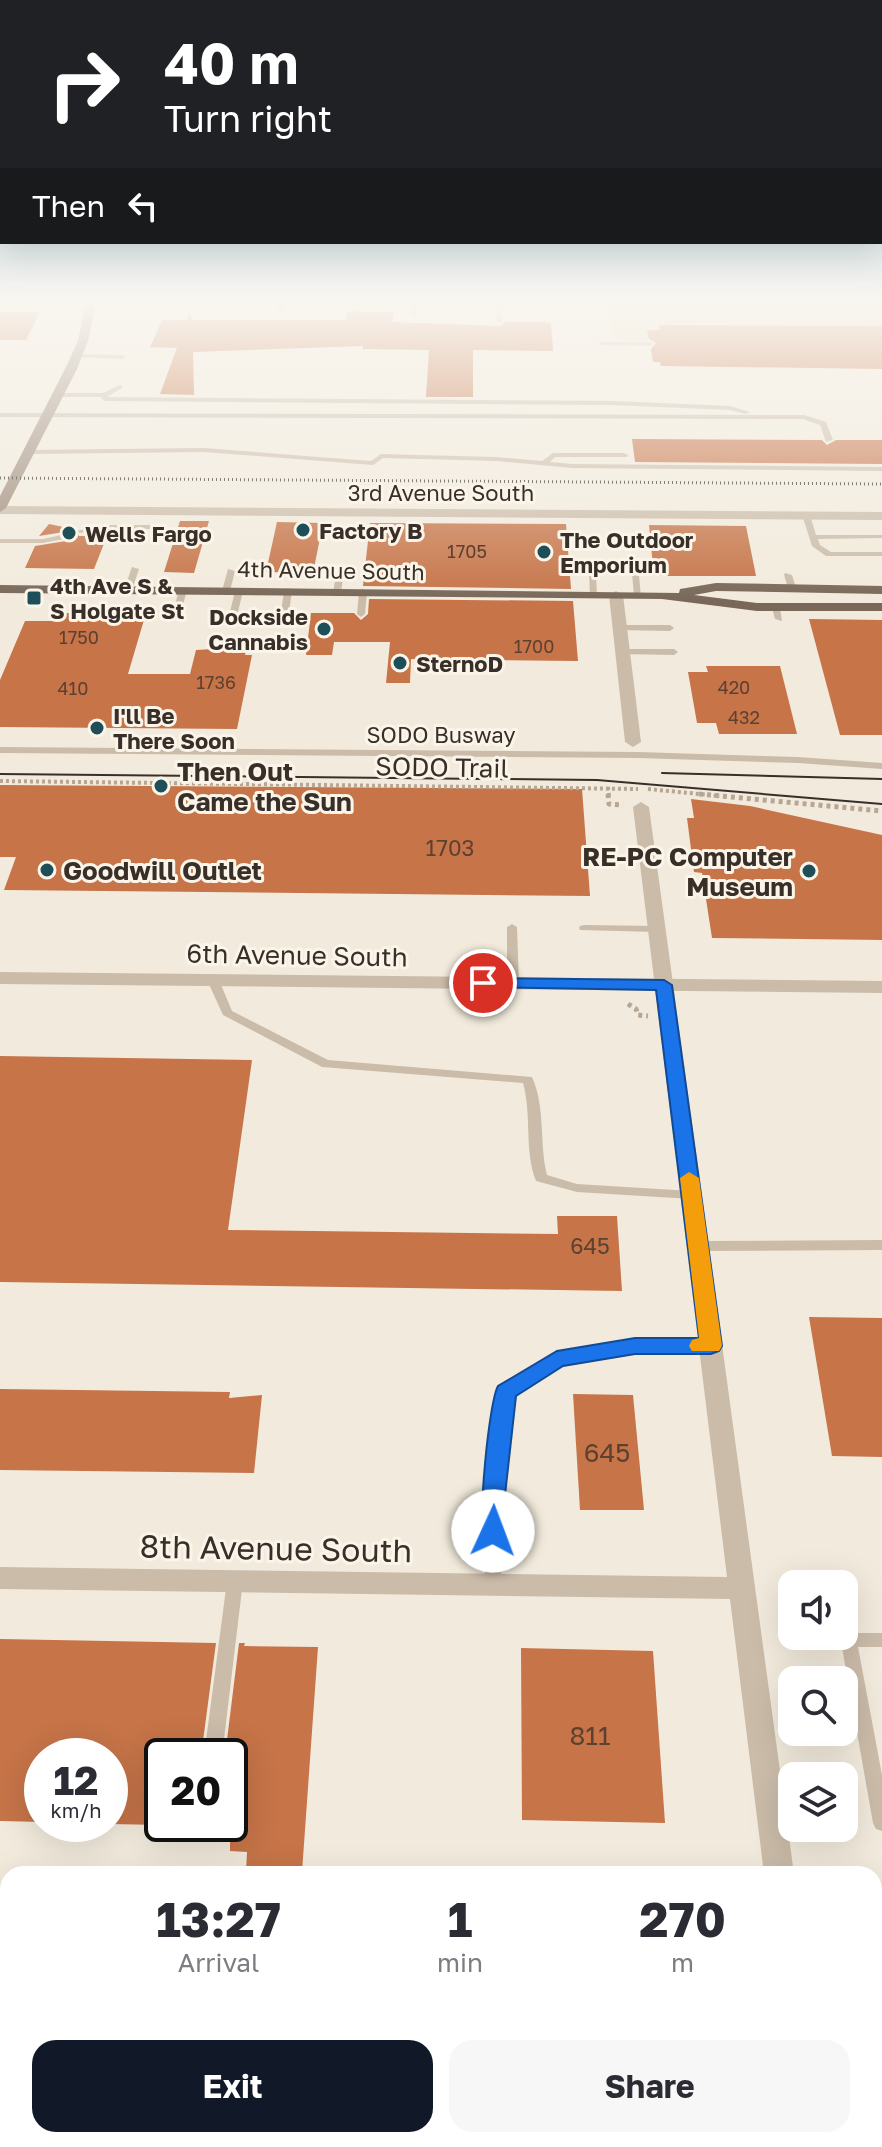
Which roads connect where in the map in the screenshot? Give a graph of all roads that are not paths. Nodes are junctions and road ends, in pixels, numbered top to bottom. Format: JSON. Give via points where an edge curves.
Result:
{"nodes":[{"id":1,"x":55,"y":401,"type":"edge"},
{"id":2,"x":351,"y":401,"type":"edge"},
{"id":3,"x":0,"y":415,"type":"edge"},
{"id":4,"x":48,"y":415,"type":"junction"},
{"id":5,"x":764,"y":417,"type":"junction"},
{"id":6,"x":829,"y":440,"type":"dead end"},
{"id":7,"x":29,"y":452,"type":"junction"},
{"id":8,"x":624,"y":455,"type":"dead end"},
{"id":9,"x":544,"y":463,"type":"junction"},
{"id":10,"x":882,"y":469,"type":"edge"},
{"id":11,"x":0,"y":509,"type":"edge"},
{"id":12,"x":806,"y":515,"type":"junction"},
{"id":13,"x":852,"y":515,"type":"junction"},
{"id":14,"x":882,"y":516,"type":"edge"},
{"id":15,"x":152,"y":519,"type":"junction"},
{"id":16,"x":80,"y":531,"type":"dead end"},
{"id":17,"x":880,"y":536,"type":"edge"},
{"id":18,"x":61,"y":537,"type":"dead end"},
{"id":19,"x":814,"y":537,"type":"junction"},
{"id":20,"x":0,"y":541,"type":"edge"},
{"id":21,"x":882,"y":554,"type":"edge"},
{"id":22,"x":135,"y":569,"type":"dead end"},
{"id":23,"x":231,"y":571,"type":"dead end"},
{"id":24,"x":340,"y":572,"type":"dead end"},
{"id":25,"x":592,"y":575,"type":"dead end"},
{"id":26,"x":635,"y":576,"type":"dead end"},
{"id":27,"x":879,"y":584,"type":"edge"},
{"id":28,"x":0,"y":589,"type":"edge"},
{"id":29,"x":128,"y":590,"type":"junction"},
{"id":30,"x":183,"y":590,"type":"junction"},
{"id":31,"x":232,"y":591,"type":"junction"},
{"id":32,"x":288,"y":591,"type":"junction"},
{"id":33,"x":337,"y":592,"type":"junction"},
{"id":34,"x":363,"y":592,"type":"junction"},
{"id":35,"x":594,"y":595,"type":"junction"},
{"id":36,"x":616,"y":595,"type":"junction"},
{"id":37,"x":638,"y":595,"type":"junction"},
{"id":38,"x":662,"y":595,"type":"junction"},
{"id":39,"x":882,"y":598,"type":"edge"},
{"id":40,"x":882,"y":607,"type":"edge"},
{"id":41,"x":177,"y":612,"type":"dead end"},
{"id":42,"x":234,"y":612,"type":"dead end"},
{"id":43,"x":285,"y":612,"type":"dead end"},
{"id":44,"x":361,"y":614,"type":"dead end"},
{"id":45,"x":619,"y":628,"type":"junction"},
{"id":46,"x":670,"y":628,"type":"dead end"},
{"id":47,"x":622,"y":652,"type":"junction"},
{"id":48,"x":674,"y":652,"type":"dead end"},
{"id":49,"x":633,"y":742,"type":"dead end"},
{"id":50,"x":0,"y":750,"type":"edge"},
{"id":51,"x":882,"y":766,"type":"edge"},
{"id":52,"x":641,"y":807,"type":"road end"},
{"id":53,"x":512,"y":927,"type":"dead end"},
{"id":54,"x":584,"y":928,"type":"dead end"},
{"id":55,"x":656,"y":929,"type":"junction"},
{"id":56,"x":0,"y":978,"type":"edge"},
{"id":57,"x":213,"y":980,"type":"junction"},
{"id":58,"x":513,"y":983,"type":"junction"},
{"id":59,"x":664,"y":985,"type":"junction"},
{"id":60,"x":882,"y":987,"type":"edge"},
{"id":61,"x":691,"y":1195,"type":"junction"},
{"id":62,"x":882,"y":1245,"type":"edge"},
{"id":63,"x":698,"y":1246,"type":"junction"},
{"id":64,"x":711,"y":1346,"type":"junction"},
{"id":65,"x":0,"y":1578,"type":"edge"},
{"id":66,"x":235,"y":1581,"type":"junction"},
{"id":67,"x":493,"y":1585,"type":"junction"},
{"id":68,"x":743,"y":1588,"type":"junction"},
{"id":69,"x":858,"y":1640,"type":"edge"},
{"id":70,"x":882,"y":1640,"type":"edge"},
{"id":71,"x":851,"y":1650,"type":"edge"},
{"id":72,"x":215,"y":1738,"type":"edge"},
{"id":73,"x":882,"y":1823,"type":"edge"},
{"id":74,"x":778,"y":1866,"type":"edge"}],
"edges":[{"from":1,"to":4,"type":"main road"},
{"from":2,"to":5,"type":"lane","via":[[668,404],[730,408]]},
{"from":3,"to":4,"type":"lane"},
{"from":4,"to":5,"type":"lane"},
{"from":4,"to":7,"type":"main road"},
{"from":5,"to":6,"type":"lane","via":[[804,417],[823,424]]},
{"from":7,"to":9,"type":"lane","via":[[204,450],[373,463],[381,456]]},
{"from":7,"to":11,"type":"main road"},
{"from":8,"to":9,"type":"lane","via":[[553,455]]},
{"from":9,"to":10,"type":"lane"},
{"from":11,"to":15,"type":"street","name":"3rd Avenue South"},
{"from":12,"to":13,"type":"street","name":"3rd Avenue South"},
{"from":12,"to":15,"type":"street","name":"3rd Avenue South","via":[[771,520],[244,515]]},
{"from":12,"to":19,"type":"lane"},
{"from":13,"to":14,"type":"street","name":"3rd Avenue South"},
{"from":13,"to":17,"type":"lane","via":[[860,531]]},
{"from":15,"to":16,"type":"lane"},
{"from":17,"to":19,"type":"lane"},
{"from":18,"to":20,"type":"lane"},
{"from":19,"to":21,"type":"lane","via":[[816,546],[829,554]]},
{"from":22,"to":29,"type":"lane"},
{"from":23,"to":31,"type":"lane"},
{"from":24,"to":33,"type":"lane"},
{"from":25,"to":35,"type":"lane"},
{"from":26,"to":37,"type":"lane"},
{"from":27,"to":38,"type":"main road","name":"4th Avenue South","via":[[819,589],[790,582]]},
{"from":28,"to":29,"type":"main road","name":"4th Avenue South"},
{"from":29,"to":30,"type":"main road","name":"4th Avenue South"},
{"from":30,"to":31,"type":"main road","name":"4th Avenue South"},
{"from":30,"to":41,"type":"lane"},
{"from":31,"to":32,"type":"main road","name":"4th Avenue South"},
{"from":31,"to":42,"type":"lane"},
{"from":32,"to":33,"type":"main road","name":"4th Avenue South"},
{"from":32,"to":43,"type":"lane"},
{"from":33,"to":34,"type":"main road","name":"4th Avenue South"},
{"from":34,"to":35,"type":"main road","name":"4th Avenue South"},
{"from":34,"to":44,"type":"lane"},
{"from":35,"to":36,"type":"main road","name":"4th Avenue South"},
{"from":36,"to":37,"type":"main road","name":"4th Avenue South"},
{"from":36,"to":45,"type":"street"},
{"from":37,"to":38,"type":"main road","name":"4th Avenue South"},
{"from":38,"to":39,"type":"main road"},
{"from":38,"to":40,"type":"main road","name":"4th Avenue South","via":[[777,613]]},
{"from":45,"to":46,"type":"lane"},
{"from":45,"to":47,"type":"street"},
{"from":47,"to":48,"type":"lane"},
{"from":47,"to":49,"type":"street"},
{"from":50,"to":51,"type":"lane","name":"SODO Busway","via":[[638,755]]},
{"from":52,"to":55,"type":"street"},
{"from":53,"to":58,"type":"lane"},
{"from":54,"to":55,"type":"lane"},
{"from":55,"to":59,"type":"street"},
{"from":56,"to":57,"type":"street","name":"6th Avenue South"},
{"from":57,"to":58,"type":"street","name":"6th Avenue South"},
{"from":57,"to":61,"type":"lane","via":[[227,1013],[326,1064],[528,1080],[536,1103],[535,1159],[541,1178],[577,1188]]},
{"from":58,"to":59,"type":"street","name":"6th Avenue South"},
{"from":59,"to":60,"type":"street","name":"6th Avenue South"},
{"from":59,"to":61,"type":"street"},
{"from":61,"to":63,"type":"street"},
{"from":62,"to":63,"type":"lane"},
{"from":63,"to":64,"type":"street"},
{"from":64,"to":67,"type":"lane","via":[[635,1346],[557,1359],[505,1392],[493,1504]]},
{"from":64,"to":68,"type":"street"},
{"from":65,"to":66,"type":"street","name":"8th Avenue South"},
{"from":66,"to":67,"type":"street","name":"8th Avenue South"},
{"from":66,"to":72,"type":"lane"},
{"from":67,"to":68,"type":"street","name":"8th Avenue South"},
{"from":68,"to":74,"type":"street"},
{"from":69,"to":70,"type":"lane"},
{"from":71,"to":73,"type":"lane"}]}
